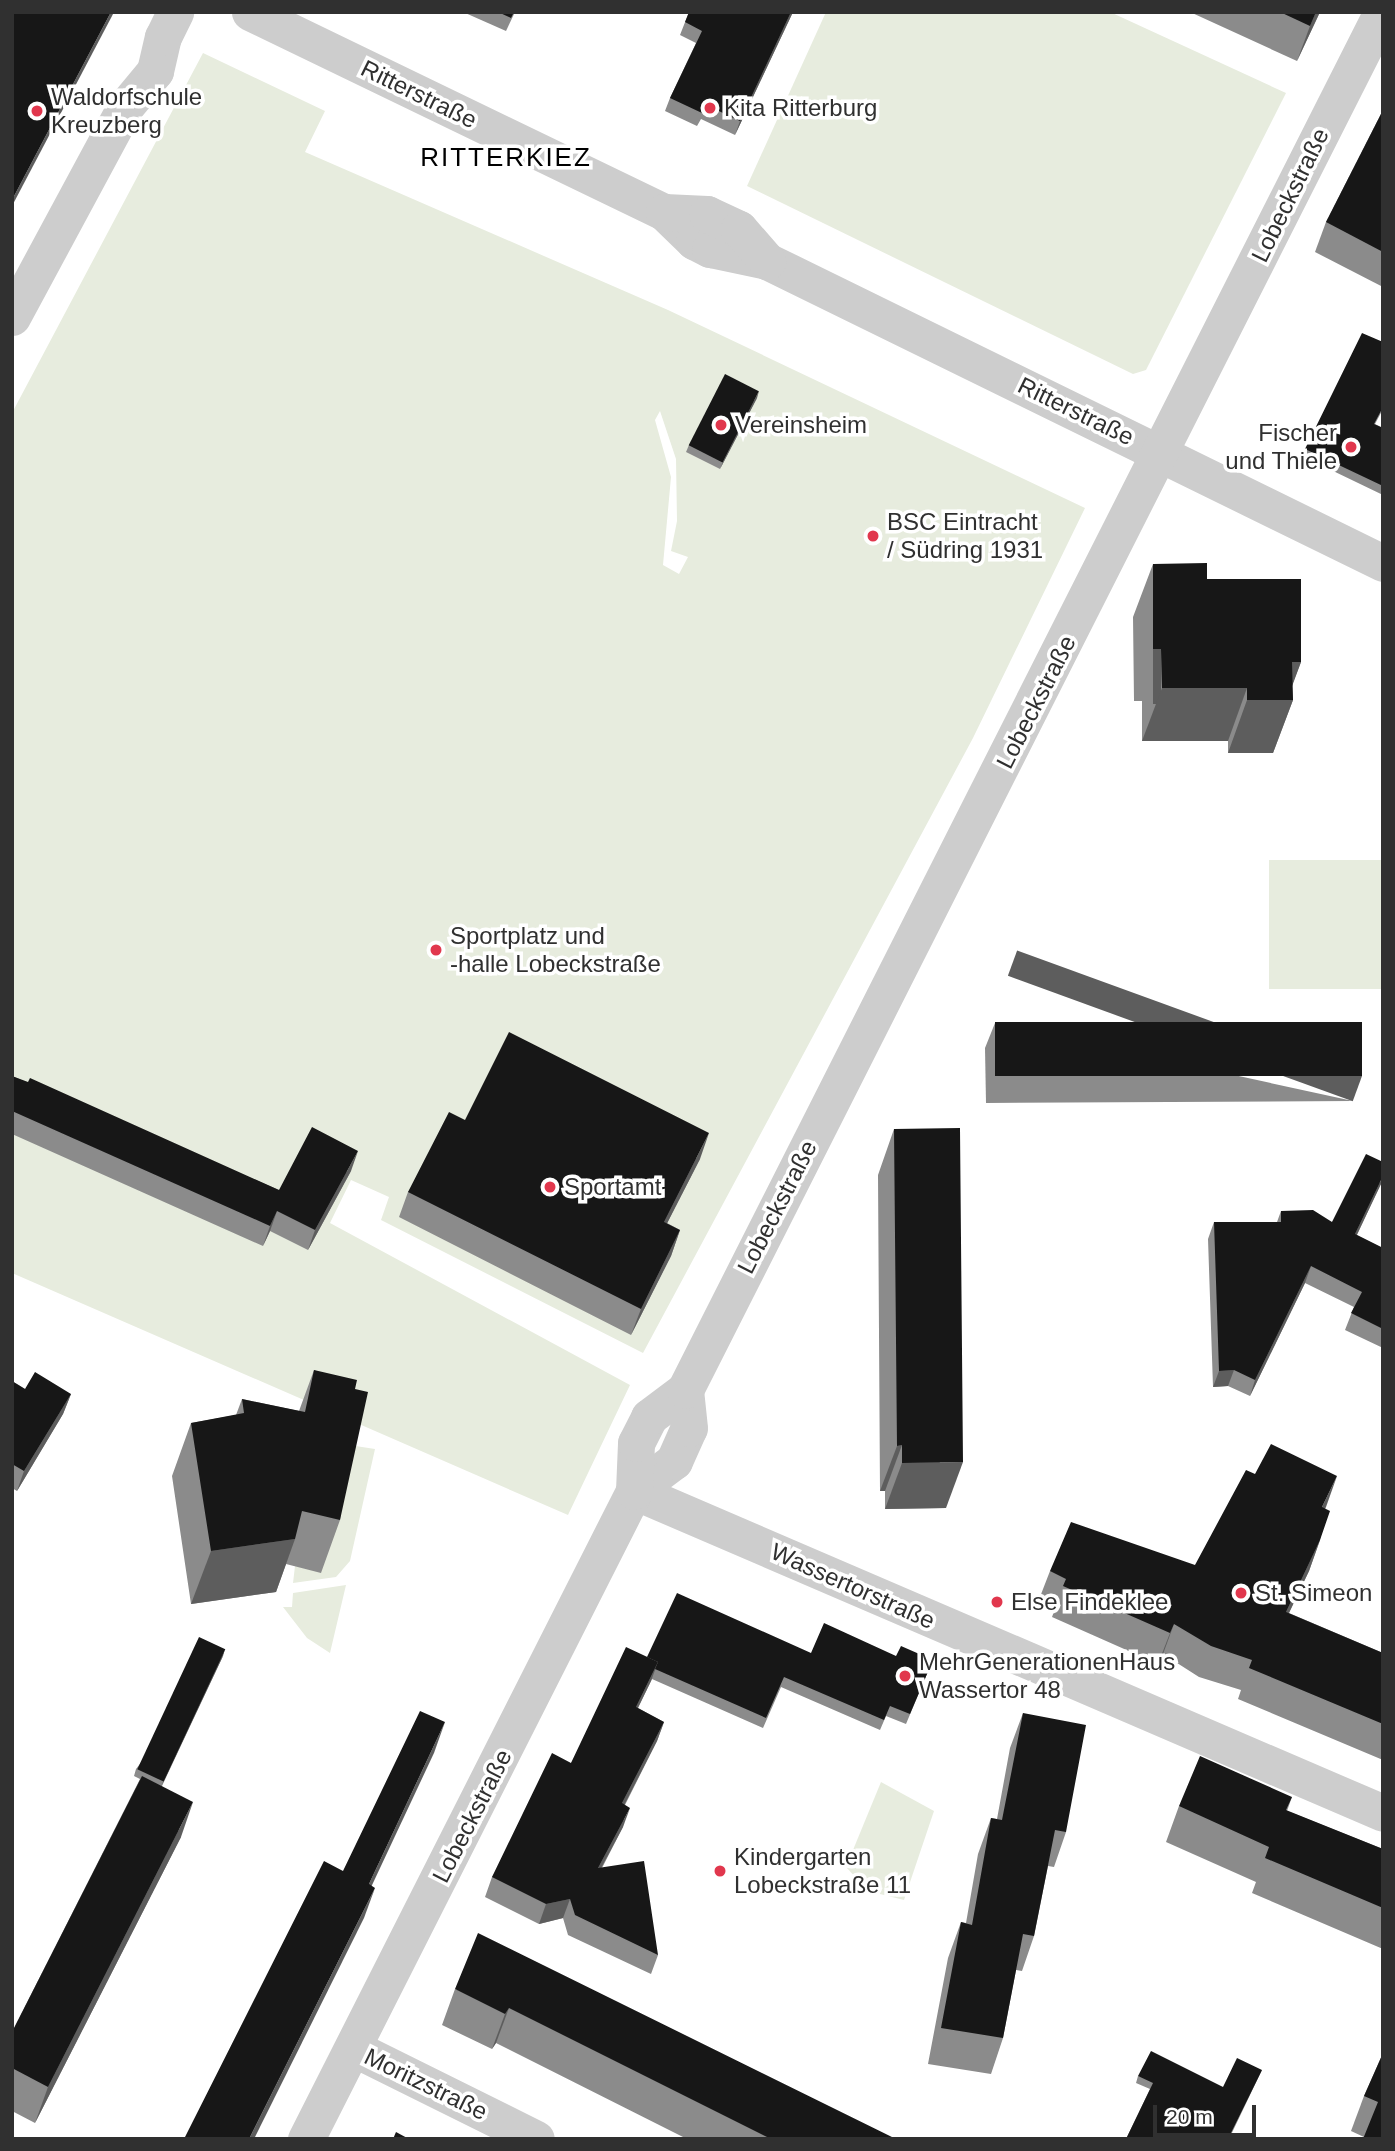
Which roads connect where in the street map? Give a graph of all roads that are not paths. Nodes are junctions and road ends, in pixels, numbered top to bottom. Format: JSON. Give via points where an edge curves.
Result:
{"nodes":[{"id":1,"x":250,"y":12,"type":"edge"},
{"id":2,"x":1382,"y":12,"type":"edge"},
{"id":3,"x":169,"y":24,"type":"edge"},
{"id":4,"x":12,"y":317,"type":"edge"},
{"id":5,"x":1161,"y":454,"type":"junction"},
{"id":6,"x":1383,"y":563,"type":"edge"},
{"id":7,"x":634,"y":1491,"type":"junction"},
{"id":8,"x":1383,"y":1813,"type":"edge"},
{"id":9,"x":353,"y":2048,"type":"junction"},
{"id":10,"x":306,"y":2139,"type":"edge"},
{"id":11,"x":536,"y":2139,"type":"edge"}],
"edges":[{"from":1,"to":5,"type":"street","name":"Ritterstraße","via":[[664,212],[707,214],[739,229],[767,261]]},
{"from":2,"to":5,"type":"street","name":"Lobeckstraße"},
{"from":3,"to":4,"type":"street","via":[[155,71],[125,107]]},
{"from":5,"to":6,"type":"street","name":"Ritterstraße"},
{"from":5,"to":7,"type":"street","name":"Lobeckstraße","via":[[685,1390],[649,1417],[636,1443]]},
{"from":7,"to":8,"type":"street","name":"Wassertorstraße"},
{"from":7,"to":9,"type":"street","name":"Lobeckstraße"},
{"from":9,"to":10,"type":"street","name":"Lobeckstraße"},
{"from":9,"to":11,"type":"street","name":"Moritzstraße"}]}
